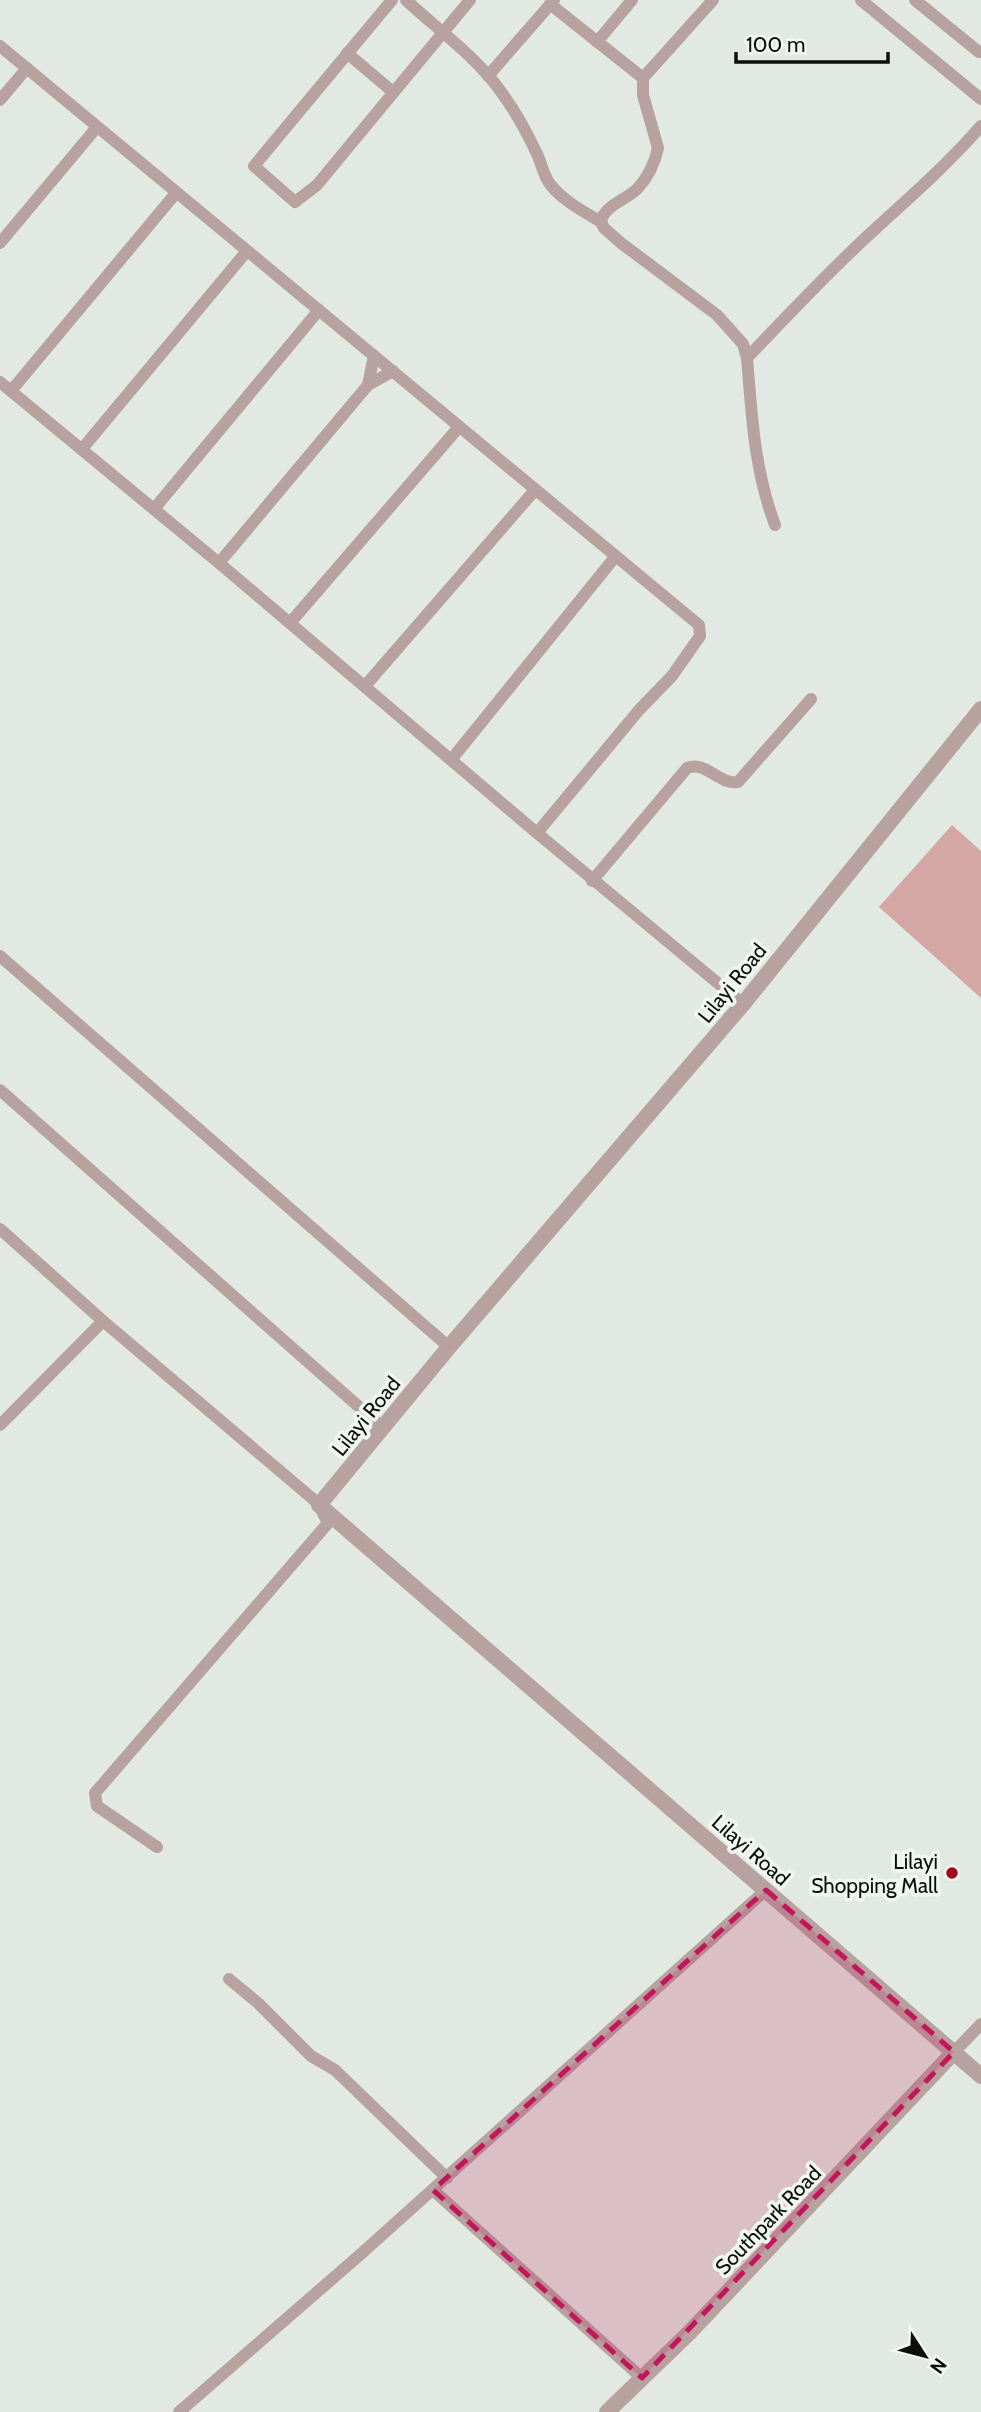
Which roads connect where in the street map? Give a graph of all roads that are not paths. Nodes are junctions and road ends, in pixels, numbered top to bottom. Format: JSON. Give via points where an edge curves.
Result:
{"nodes":[{"id":1,"x":392,"y":0,"type":"edge"},
{"id":2,"x":406,"y":0,"type":"edge"},
{"id":3,"x":470,"y":0,"type":"edge"},
{"id":4,"x":632,"y":0,"type":"edge"},
{"id":5,"x":713,"y":0,"type":"edge"},
{"id":6,"x":861,"y":0,"type":"edge"},
{"id":7,"x":915,"y":0,"type":"edge"},
{"id":8,"x":552,"y":2,"type":"edge"},
{"id":9,"x":443,"y":34,"type":"junction"},
{"id":10,"x":597,"y":42,"type":"junction"},
{"id":11,"x":0,"y":46,"type":"edge"},
{"id":12,"x":979,"y":52,"type":"edge"},
{"id":13,"x":347,"y":53,"type":"junction"},
{"id":14,"x":27,"y":68,"type":"junction"},
{"id":15,"x":488,"y":76,"type":"junction"},
{"id":16,"x":643,"y":78,"type":"junction"},
{"id":17,"x":393,"y":92,"type":"junction"},
{"id":18,"x":981,"y":99,"type":"edge"},
{"id":19,"x":0,"y":100,"type":"edge"},
{"id":20,"x":981,"y":126,"type":"edge"},
{"id":21,"x":97,"y":127,"type":"junction"},
{"id":22,"x":176,"y":193,"type":"junction"},
{"id":23,"x":601,"y":222,"type":"junction"},
{"id":24,"x":0,"y":243,"type":"edge"},
{"id":25,"x":247,"y":251,"type":"junction"},
{"id":26,"x":319,"y":310,"type":"junction"},
{"id":27,"x":374,"y":356,"type":"junction"},
{"id":28,"x":747,"y":358,"type":"junction"},
{"id":29,"x":393,"y":371,"type":"junction"},
{"id":30,"x":0,"y":382,"type":"edge"},
{"id":31,"x":368,"y":385,"type":"junction"},
{"id":32,"x":11,"y":391,"type":"junction"},
{"id":33,"x":459,"y":427,"type":"junction"},
{"id":34,"x":82,"y":449,"type":"junction"},
{"id":35,"x":535,"y":490,"type":"junction"},
{"id":36,"x":154,"y":509,"type":"junction"},
{"id":37,"x":775,"y":525,"type":"dead end"},
{"id":38,"x":615,"y":557,"type":"junction"},
{"id":39,"x":219,"y":563,"type":"junction"},
{"id":40,"x":290,"y":622,"type":"junction"},
{"id":41,"x":365,"y":686,"type":"junction"},
{"id":42,"x":811,"y":698,"type":"dead end"},
{"id":43,"x":981,"y":709,"type":"edge"},
{"id":44,"x":452,"y":760,"type":"junction"},
{"id":45,"x":537,"y":833,"type":"junction"},
{"id":46,"x":592,"y":881,"type":"junction"},
{"id":47,"x":0,"y":956,"type":"edge"},
{"id":48,"x":743,"y":1004,"type":"junction"},
{"id":49,"x":0,"y":1090,"type":"edge"},
{"id":50,"x":0,"y":1229,"type":"edge"},
{"id":51,"x":103,"y":1321,"type":"junction"},
{"id":52,"x":449,"y":1347,"type":"junction"},
{"id":53,"x":0,"y":1425,"type":"edge"},
{"id":54,"x":383,"y":1427,"type":"junction"},
{"id":55,"x":319,"y":1505,"type":"junction"},
{"id":56,"x":157,"y":1847,"type":"dead end"},
{"id":57,"x":766,"y":1890,"type":"junction"},
{"id":58,"x":229,"y":1979,"type":"dead end"},
{"id":59,"x":981,"y":2024,"type":"edge"},
{"id":60,"x":954,"y":2052,"type":"junction"},
{"id":61,"x":981,"y":2076,"type":"edge"},
{"id":62,"x":447,"y":2178,"type":"junction"},
{"id":63,"x":433,"y":2190,"type":"junction"},
{"id":64,"x":642,"y":2378,"type":"junction"},
{"id":65,"x":179,"y":2412,"type":"edge"},
{"id":66,"x":607,"y":2412,"type":"edge"}],
"edges":[{"from":1,"to":13,"type":"street"},
{"from":2,"to":9,"type":"street"},
{"from":3,"to":9,"type":"street"},
{"from":4,"to":10,"type":"street"},
{"from":5,"to":16,"type":"street"},
{"from":6,"to":18,"type":"street"},
{"from":7,"to":12,"type":"street"},
{"from":8,"to":10,"type":"street"},
{"from":8,"to":15,"type":"street"},
{"from":9,"to":15,"type":"street"},
{"from":9,"to":17,"type":"street"},
{"from":10,"to":16,"type":"street"},
{"from":11,"to":14,"type":"street"},
{"from":13,"to":17,"type":"street"},
{"from":13,"to":17,"type":"street","via":[[254,166],[295,202],[317,185]]},
{"from":14,"to":19,"type":"street"},
{"from":14,"to":21,"type":"street"},
{"from":15,"to":23,"type":"street","via":[[517,117],[548,181],[565,199]]},
{"from":16,"to":23,"type":"street","via":[[657,155],[636,191],[607,211]]},
{"from":20,"to":28,"type":"street"},
{"from":21,"to":22,"type":"street"},
{"from":21,"to":24,"type":"street"},
{"from":22,"to":25,"type":"street"},
{"from":22,"to":32,"type":"street"},
{"from":23,"to":28,"type":"street","via":[[621,243],[717,314],[743,344]]},
{"from":25,"to":26,"type":"street"},
{"from":25,"to":34,"type":"street"},
{"from":26,"to":27,"type":"street"},
{"from":26,"to":36,"type":"street"},
{"from":27,"to":29,"type":"street"},
{"from":27,"to":31,"type":"street"},
{"from":28,"to":37,"type":"street","via":[[758,471]]},
{"from":29,"to":31,"type":"street"},
{"from":29,"to":33,"type":"street"},
{"from":30,"to":32,"type":"street"},
{"from":31,"to":39,"type":"street"},
{"from":32,"to":34,"type":"street"},
{"from":33,"to":35,"type":"street"},
{"from":33,"to":40,"type":"street"},
{"from":34,"to":36,"type":"street"},
{"from":35,"to":38,"type":"street"},
{"from":35,"to":41,"type":"street"},
{"from":36,"to":39,"type":"street"},
{"from":38,"to":44,"type":"street"},
{"from":38,"to":45,"type":"street","via":[[699,625],[700,636],[672,676]]},
{"from":39,"to":40,"type":"street"},
{"from":40,"to":41,"type":"street"},
{"from":41,"to":44,"type":"street"},
{"from":42,"to":46,"type":"street","via":[[738,782],[724,781],[700,767],[687,768]]},
{"from":43,"to":48,"type":"street","name":"Lilayi Road"},
{"from":44,"to":45,"type":"street"},
{"from":45,"to":46,"type":"street"},
{"from":46,"to":48,"type":"street"},
{"from":47,"to":52,"type":"street"},
{"from":48,"to":52,"type":"street","name":"Lilayi Road"},
{"from":49,"to":54,"type":"street"},
{"from":50,"to":51,"type":"street"},
{"from":51,"to":53,"type":"street"},
{"from":51,"to":55,"type":"street"},
{"from":52,"to":54,"type":"street","name":"Lilayi Road"},
{"from":54,"to":55,"type":"street","name":"Lilayi Road"},
{"from":55,"to":56,"type":"street","via":[[328,1522],[95,1793],[97,1806]]},
{"from":55,"to":57,"type":"street","name":"Lilayi Road"},
{"from":57,"to":60,"type":"street","name":"Lilayi Road"},
{"from":57,"to":62,"type":"street"},
{"from":58,"to":62,"type":"street","via":[[311,2056],[335,2070]]},
{"from":59,"to":60,"type":"street"},
{"from":60,"to":61,"type":"street","name":"Lilayi Road"},
{"from":60,"to":64,"type":"street","name":"Southpark Road"},
{"from":62,"to":63,"type":"street"},
{"from":63,"to":64,"type":"street"},
{"from":63,"to":65,"type":"street"},
{"from":64,"to":66,"type":"street","name":"Southpark Road"}]}
